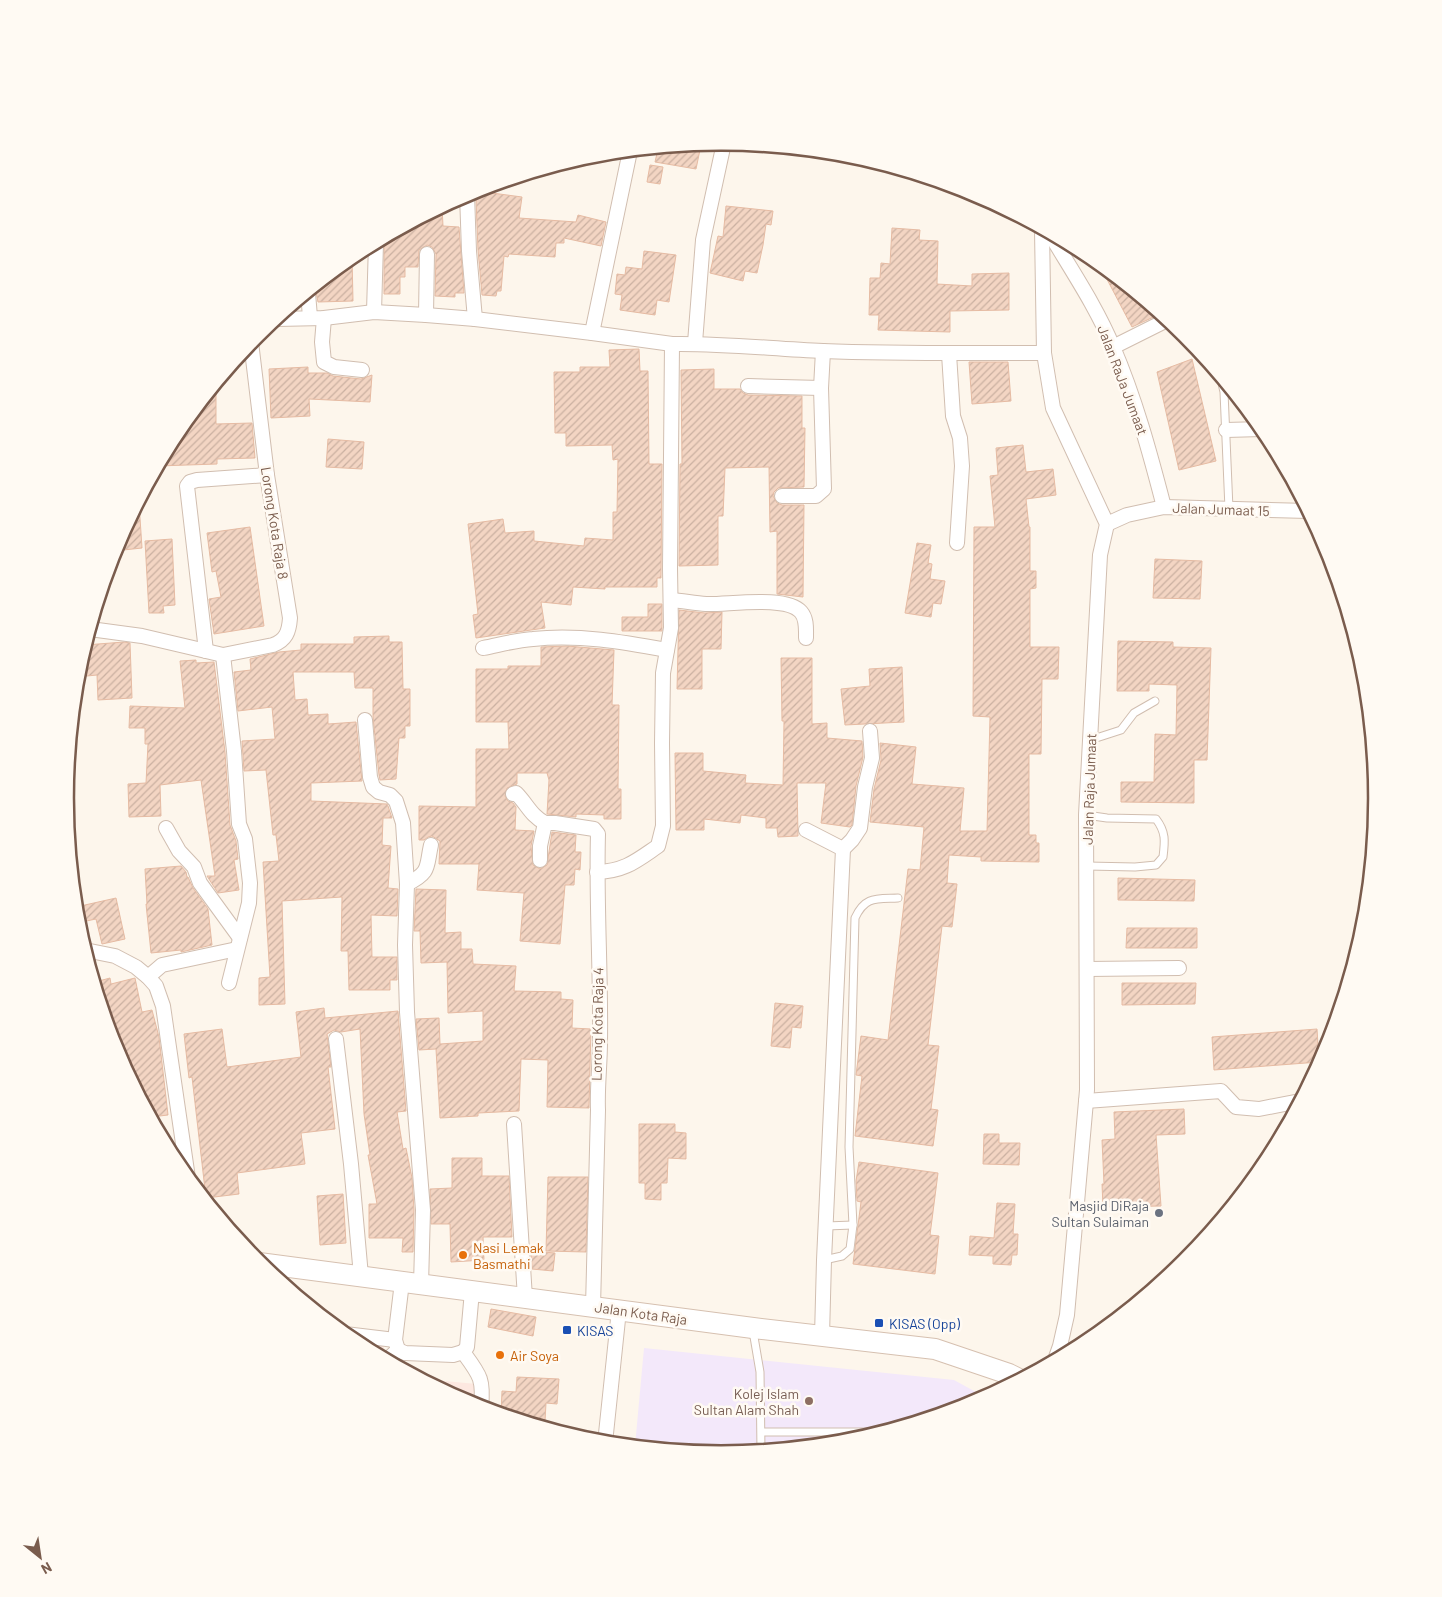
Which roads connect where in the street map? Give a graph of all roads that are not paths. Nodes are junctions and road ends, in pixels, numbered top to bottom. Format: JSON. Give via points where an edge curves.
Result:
{"nodes":[{"id":1,"x":722,"y":151,"type":"edge"},
{"id":2,"x":629,"y":158,"type":"edge"},
{"id":3,"x":467,"y":204,"type":"edge"},
{"id":4,"x":1042,"y":236,"type":"edge"},
{"id":5,"x":1056,"y":245,"type":"edge"},
{"id":6,"x":376,"y":251,"type":"edge"},
{"id":7,"x":426,"y":254,"type":"dead end"},
{"id":8,"x":310,"y":299,"type":"edge"},
{"id":9,"x":374,"y":312,"type":"junction"},
{"id":10,"x":426,"y":314,"type":"junction"},
{"id":11,"x":317,"y":317,"type":"junction"},
{"id":12,"x":288,"y":318,"type":"edge"},
{"id":13,"x":476,"y":318,"type":"junction"},
{"id":14,"x":1160,"y":323,"type":"edge"},
{"id":15,"x":592,"y":332,"type":"junction"},
{"id":16,"x":672,"y":344,"type":"junction"},
{"id":17,"x":695,"y":344,"type":"junction"},
{"id":18,"x":1113,"y":347,"type":"junction"},
{"id":19,"x":252,"y":352,"type":"edge"},
{"id":20,"x":1044,"y":353,"type":"junction"},
{"id":21,"x":952,"y":356,"type":"junction"},
{"id":22,"x":822,"y":369,"type":"junction"},
{"id":23,"x":362,"y":370,"type":"dead end"},
{"id":24,"x":748,"y":386,"type":"dead end"},
{"id":25,"x":1224,"y":392,"type":"edge"},
{"id":26,"x":1252,"y":429,"type":"edge"},
{"id":27,"x":1226,"y":430,"type":"junction"},
{"id":28,"x":267,"y":475,"type":"junction"},
{"id":29,"x":782,"y":496,"type":"dead end"},
{"id":30,"x":1164,"y":507,"type":"junction"},
{"id":31,"x":1229,"y":509,"type":"junction"},
{"id":32,"x":1301,"y":511,"type":"edge"},
{"id":33,"x":1108,"y":524,"type":"junction"},
{"id":34,"x":956,"y":543,"type":"dead end"},
{"id":35,"x":671,"y":600,"type":"junction"},
{"id":36,"x":96,"y":630,"type":"edge"},
{"id":37,"x":806,"y":638,"type":"dead end"},
{"id":38,"x":483,"y":648,"type":"dead end"},
{"id":39,"x":667,"y":650,"type":"junction"},
{"id":40,"x":206,"y":651,"type":"junction"},
{"id":41,"x":223,"y":655,"type":"junction"},
{"id":42,"x":1155,"y":701,"type":"dead end"},
{"id":43,"x":365,"y":720,"type":"dead end"},
{"id":44,"x":870,"y":732,"type":"dead end"},
{"id":45,"x":1090,"y":740,"type":"junction"},
{"id":46,"x":513,"y":794,"type":"dead end"},
{"id":47,"x":1086,"y":815,"type":"junction"},
{"id":48,"x":545,"y":823,"type":"junction"},
{"id":49,"x":166,"y":828,"type":"dead end"},
{"id":50,"x":806,"y":830,"type":"dead end"},
{"id":51,"x":431,"y":844,"type":"dead end"},
{"id":52,"x":844,"y":849,"type":"junction"},
{"id":53,"x":540,"y":860,"type":"dead end"},
{"id":54,"x":1086,"y":866,"type":"junction"},
{"id":55,"x":597,"y":872,"type":"junction"},
{"id":56,"x":407,"y":884,"type":"junction"},
{"id":57,"x":898,"y":898,"type":"dead end"},
{"id":58,"x":238,"y":944,"type":"junction"},
{"id":59,"x":92,"y":951,"type":"edge"},
{"id":60,"x":1179,"y":968,"type":"dead end"},
{"id":61,"x":1087,"y":969,"type":"junction"},
{"id":62,"x":148,"y":977,"type":"junction"},
{"id":63,"x":229,"y":983,"type":"dead end"},
{"id":64,"x":336,"y":1039,"type":"dead end"},
{"id":65,"x":1086,"y":1101,"type":"junction"},
{"id":66,"x":1293,"y":1102,"type":"edge"},
{"id":67,"x":514,"y":1124,"type":"dead end"},
{"id":68,"x":186,"y":1162,"type":"edge"},
{"id":69,"x":853,"y":1225,"type":"junction"},
{"id":70,"x":826,"y":1226,"type":"junction"},
{"id":71,"x":824,"y":1260,"type":"junction"},
{"id":72,"x":274,"y":1266,"type":"edge"},
{"id":73,"x":360,"y":1276,"type":"junction"},
{"id":74,"x":412,"y":1283,"type":"junction"},
{"id":75,"x":472,"y":1291,"type":"junction"},
{"id":76,"x":525,"y":1298,"type":"junction"},
{"id":77,"x":593,"y":1307,"type":"junction"},
{"id":78,"x":619,"y":1310,"type":"junction"},
{"id":79,"x":753,"y":1328,"type":"junction"},
{"id":80,"x":822,"y":1336,"type":"junction"},
{"id":81,"x":362,"y":1338,"type":"edge"},
{"id":82,"x":397,"y":1345,"type":"junction"},
{"id":83,"x":1058,"y":1351,"type":"edge"},
{"id":84,"x":464,"y":1352,"type":"junction"},
{"id":85,"x":390,"y":1355,"type":"edge"},
{"id":86,"x":1013,"y":1376,"type":"edge"},
{"id":87,"x":482,"y":1399,"type":"edge"},
{"id":88,"x":762,"y":1432,"type":"junction"},
{"id":89,"x":852,"y":1432,"type":"edge"},
{"id":90,"x":606,"y":1435,"type":"edge"},
{"id":91,"x":761,"y":1444,"type":"edge"}],
"edges":[{"from":1,"to":17,"type":"street","via":[[703,240]]},
{"from":2,"to":15,"type":"street"},
{"from":3,"to":13,"type":"street"},
{"from":4,"to":20,"type":"street"},
{"from":5,"to":18,"type":"street","name":"Jalan RaJa Jumaat"},
{"from":6,"to":9,"type":"street"},
{"from":7,"to":10,"type":"street"},
{"from":8,"to":11,"type":"street"},
{"from":9,"to":10,"type":"street"},
{"from":9,"to":11,"type":"street"},
{"from":10,"to":13,"type":"street"},
{"from":11,"to":12,"type":"street"},
{"from":11,"to":23,"type":"street","via":[[324,362],[334,367]]},
{"from":13,"to":15,"type":"street"},
{"from":14,"to":18,"type":"street"},
{"from":15,"to":16,"type":"street"},
{"from":16,"to":17,"type":"street"},
{"from":16,"to":35,"type":"street"},
{"from":17,"to":22,"type":"street"},
{"from":18,"to":30,"type":"street","name":"Jalan RaJa Jumaat","via":[[1146,441]]},
{"from":19,"to":28,"type":"street","name":"Lorong Kota Raja 8"},
{"from":20,"to":21,"type":"street"},
{"from":20,"to":33,"type":"street","via":[[1054,408]]},
{"from":21,"to":22,"type":"street"},
{"from":21,"to":34,"type":"street","via":[[953,416],[960,438],[962,466]]},
{"from":22,"to":24,"type":"street"},
{"from":22,"to":29,"type":"street","via":[[824,489],[816,496]]},
{"from":25,"to":27,"type":"lane"},
{"from":26,"to":27,"type":"street"},
{"from":27,"to":31,"type":"lane"},
{"from":28,"to":40,"type":"street","via":[[198,480],[187,486]]},
{"from":28,"to":41,"type":"street","name":"Lorong Kota Raja 8","via":[[289,627],[281,642]]},
{"from":30,"to":31,"type":"street","name":"Jalan Jumaat 15"},
{"from":30,"to":33,"type":"street","name":"Jalan Jumaat 15","via":[[1128,515]]},
{"from":31,"to":32,"type":"street","name":"Jalan Jumaat 15"},
{"from":33,"to":45,"type":"street","name":"Jalan Raja Jumaat","via":[[1100,555]]},
{"from":35,"to":37,"type":"street","via":[[706,604],[772,602],[791,606],[800,611],[806,621]]},
{"from":35,"to":39,"type":"street"},
{"from":36,"to":40,"type":"street","name":"Lorong Kota Raja 8","via":[[142,636]]},
{"from":38,"to":39,"type":"street","via":[[532,639],[568,638],[607,640]]},
{"from":39,"to":55,"type":"street","via":[[662,723],[663,826],[658,846],[628,867]]},
{"from":40,"to":41,"type":"street","name":"Lorong Kota Raja 8"},
{"from":41,"to":58,"type":"street","via":[[239,824],[245,839],[250,883],[249,903]]},
{"from":42,"to":45,"type":"lane","via":[[1134,713],[1121,730]]},
{"from":43,"to":56,"type":"street","via":[[373,787],[396,801],[403,823]]},
{"from":44,"to":52,"type":"street","via":[[872,758],[860,828]]},
{"from":45,"to":47,"type":"street","name":"Jalan Raja Jumaat"},
{"from":46,"to":48,"type":"street","via":[[516,793],[530,813]]},
{"from":47,"to":54,"type":"street","name":"Jalan Raja Jumaat"},
{"from":47,"to":54,"type":"lane","via":[[1156,819],[1163,828],[1164,838],[1164,857],[1156,865]]},
{"from":48,"to":53,"type":"street"},
{"from":48,"to":55,"type":"street","name":"Lorong Kota Raja 4","via":[[594,828],[598,834]]},
{"from":49,"to":58,"type":"street","via":[[179,851],[194,867],[200,883]]},
{"from":50,"to":52,"type":"street"},
{"from":51,"to":56,"type":"street","via":[[429,864],[421,877]]},
{"from":52,"to":70,"type":"street"},
{"from":54,"to":61,"type":"street","name":"Jalan Raja Jumaat"},
{"from":55,"to":77,"type":"street","name":"Lorong Kota Raja 4","via":[[600,1042]]},
{"from":56,"to":74,"type":"street","via":[[407,1012],[423,1210]]},
{"from":57,"to":69,"type":"lane","via":[[870,900],[860,907],[855,918],[849,1147]]},
{"from":58,"to":62,"type":"street","via":[[162,965]]},
{"from":58,"to":63,"type":"street"},
{"from":59,"to":62,"type":"street","via":[[115,956]]},
{"from":60,"to":61,"type":"street"},
{"from":61,"to":65,"type":"street","name":"Jalan Raja Jumaat"},
{"from":62,"to":68,"type":"street","via":[[156,986],[163,1006]]},
{"from":64,"to":73,"type":"street"},
{"from":65,"to":66,"type":"street","via":[[1221,1091],[1236,1107],[1259,1109]]},
{"from":65,"to":83,"type":"street","name":"Jalan Raja Jumaat","via":[[1067,1315]]},
{"from":67,"to":76,"type":"street"},
{"from":69,"to":70,"type":"lane"},
{"from":69,"to":71,"type":"lane","via":[[850,1249],[842,1256]]},
{"from":70,"to":71,"type":"street"},
{"from":71,"to":80,"type":"street"},
{"from":72,"to":73,"type":"main road","name":"Jalan Kota Raja"},
{"from":73,"to":74,"type":"main road","name":"Jalan Kota Raja"},
{"from":74,"to":75,"type":"main road","name":"Jalan Kota Raja"},
{"from":74,"to":82,"type":"street"},
{"from":75,"to":76,"type":"main road","name":"Jalan Kota Raja"},
{"from":75,"to":84,"type":"street"},
{"from":76,"to":77,"type":"main road","name":"Jalan Kota Raja"},
{"from":77,"to":78,"type":"main road","name":"Jalan Kota Raja"},
{"from":78,"to":79,"type":"main road","name":"Jalan Kota Raja"},
{"from":78,"to":90,"type":"street"},
{"from":79,"to":80,"type":"main road","name":"Jalan Kota Raja"},
{"from":79,"to":88,"type":"lane","via":[[760,1372]]},
{"from":80,"to":86,"type":"main road","name":"Jalan Kota Raja","via":[[935,1349]]},
{"from":81,"to":82,"type":"street"},
{"from":82,"to":84,"type":"street","via":[[405,1353],[453,1355]]},
{"from":82,"to":85,"type":"street"},
{"from":84,"to":87,"type":"street","via":[[480,1374]]},
{"from":88,"to":89,"type":"lane"},
{"from":88,"to":91,"type":"lane"}]}
